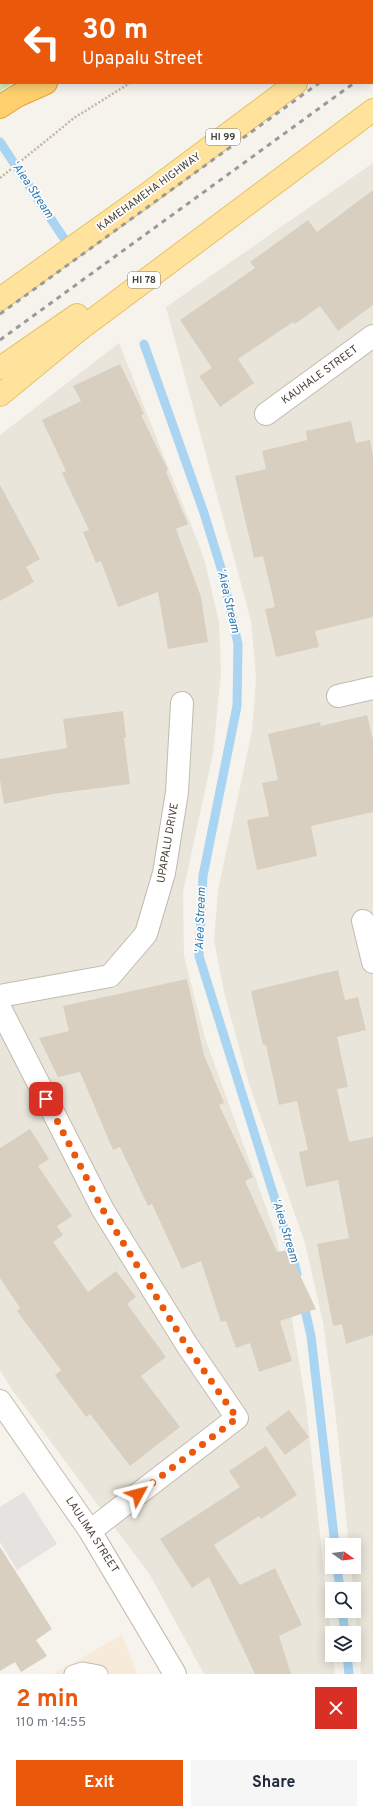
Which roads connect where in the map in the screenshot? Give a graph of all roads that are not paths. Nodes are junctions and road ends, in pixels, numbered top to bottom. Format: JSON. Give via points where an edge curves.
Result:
{"nodes":[{"id":1,"x":44,"y":84,"type":"edge"},
{"id":2,"x":295,"y":84,"type":"edge"},
{"id":3,"x":0,"y":107,"type":"edge"},
{"id":4,"x":373,"y":110,"type":"edge"},
{"id":5,"x":0,"y":299,"type":"edge"},
{"id":6,"x":76,"y":323,"type":"junction"},
{"id":7,"x":373,"y":336,"type":"edge"},
{"id":8,"x":0,"y":368,"type":"edge"},
{"id":9,"x":0,"y":396,"type":"edge"},
{"id":10,"x":266,"y":414,"type":"dead end"},
{"id":11,"x":373,"y":688,"type":"edge"},
{"id":12,"x":338,"y":696,"type":"dead end"},
{"id":13,"x":182,"y":703,"type":"dead end"},
{"id":14,"x":363,"y":921,"type":"dead end"},
{"id":15,"x":373,"y":962,"type":"edge"},
{"id":16,"x":0,"y":996,"type":"edge"},
{"id":17,"x":0,"y":1008,"type":"edge"},
{"id":18,"x":0,"y":1401,"type":"edge"},
{"id":19,"x":90,"y":1530,"type":"junction"},
{"id":20,"x":73,"y":1674,"type":"edge"},
{"id":21,"x":99,"y":1674,"type":"edge"},
{"id":22,"x":175,"y":1674,"type":"edge"}],
"edges":[{"from":1,"to":3,"type":"highway"},
{"from":2,"to":5,"type":"main road","name":"KAMEHAMEHA HIGHWAY","number":"HI 99"},
{"from":4,"to":6,"type":"main road","via":[[209,231]]},
{"from":6,"to":8,"type":"main road"},
{"from":6,"to":9,"type":"main road"},
{"from":7,"to":10,"type":"street","name":"KAUHALE STREET"},
{"from":11,"to":12,"type":"street"},
{"from":13,"to":16,"type":"street","name":"UPAPALU DRIVE","via":[[176,792],[164,873],[146,934],[110,976]]},
{"from":14,"to":15,"type":"street"},
{"from":17,"to":19,"type":"street","via":[[103,1210],[186,1345],[237,1418]]},
{"from":18,"to":19,"type":"street","name":"LAULIMA STREET"},
{"from":19,"to":22,"type":"street","name":"LAULIMA STREET"},
{"from":20,"to":21,"type":"lane","via":[[83,1671]]}]}
